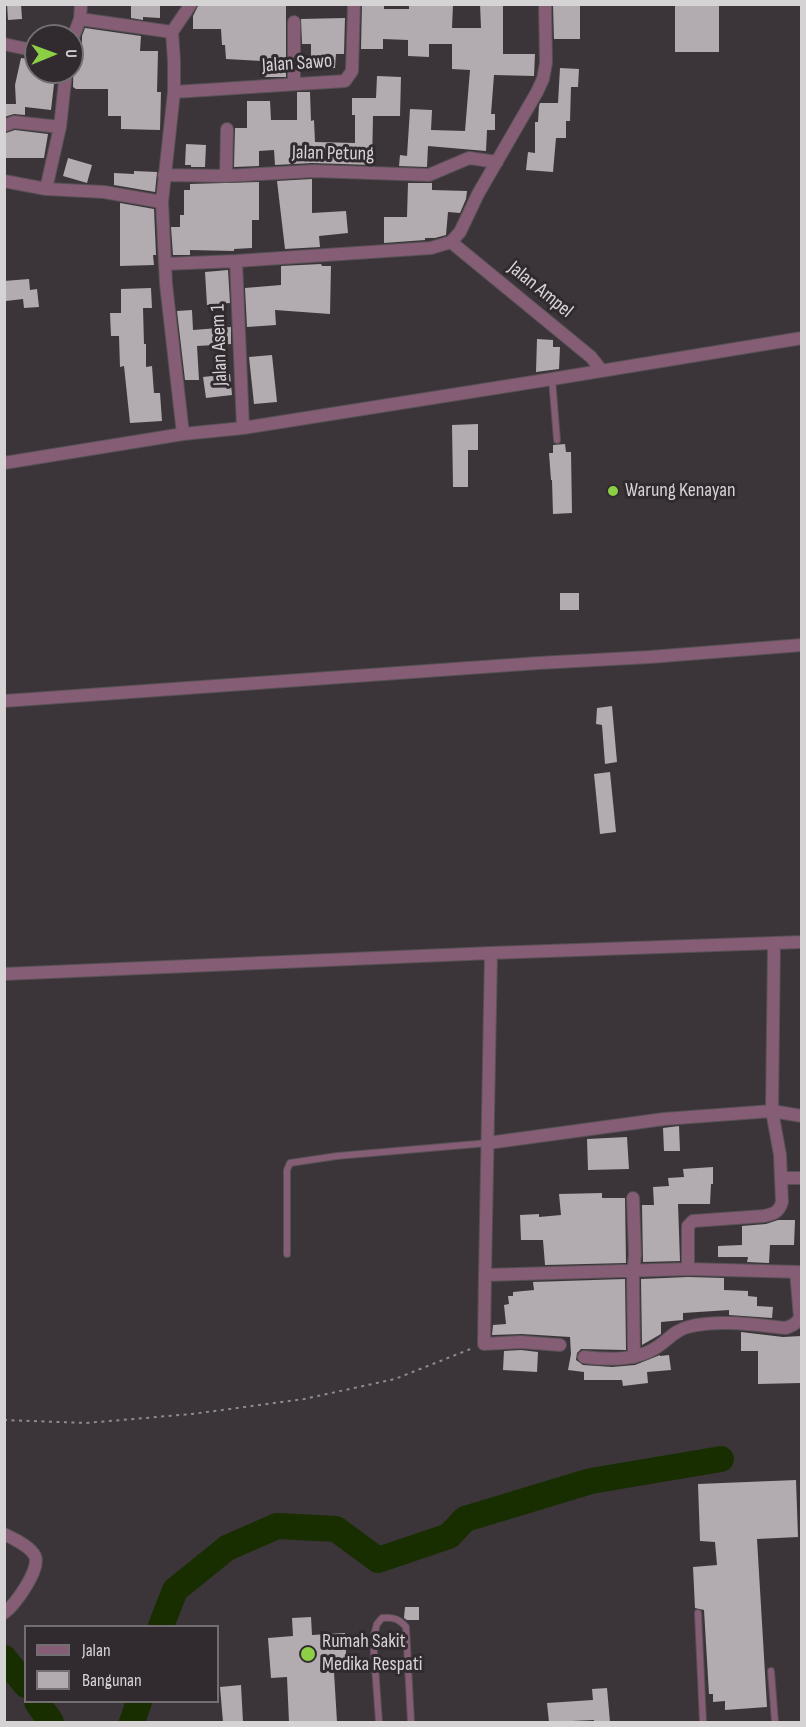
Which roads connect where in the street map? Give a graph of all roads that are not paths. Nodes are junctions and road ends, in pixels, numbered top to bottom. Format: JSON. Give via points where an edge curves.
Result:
{"nodes":[{"id":1,"x":81,"y":4,"type":"edge"},
{"id":2,"x":191,"y":4,"type":"edge"},
{"id":3,"x":354,"y":4,"type":"edge"},
{"id":4,"x":545,"y":4,"type":"edge"},
{"id":5,"x":80,"y":19,"type":"junction"},
{"id":6,"x":294,"y":22,"type":"dead end"},
{"id":7,"x":78,"y":24,"type":"edge"},
{"id":8,"x":172,"y":32,"type":"junction"},
{"id":9,"x":4,"y":44,"type":"edge"},
{"id":10,"x":24,"y":48,"type":"edge"},
{"id":11,"x":294,"y":83,"type":"junction"},
{"id":12,"x":65,"y":84,"type":"edge"},
{"id":13,"x":174,"y":92,"type":"junction"},
{"id":14,"x":6,"y":125,"type":"dead end"},
{"id":15,"x":60,"y":127,"type":"junction"},
{"id":16,"x":227,"y":129,"type":"dead end"},
{"id":17,"x":497,"y":162,"type":"junction"},
{"id":18,"x":165,"y":175,"type":"junction"},
{"id":19,"x":226,"y":176,"type":"junction"},
{"id":20,"x":4,"y":181,"type":"edge"},
{"id":21,"x":46,"y":189,"type":"junction"},
{"id":22,"x":162,"y":202,"type":"junction"},
{"id":23,"x":451,"y":242,"type":"junction"},
{"id":24,"x":236,"y":261,"type":"junction"},
{"id":25,"x":165,"y":264,"type":"junction"},
{"id":26,"x":801,"y":338,"type":"edge"},
{"id":27,"x":602,"y":371,"type":"junction"},
{"id":28,"x":552,"y":380,"type":"junction"},
{"id":29,"x":243,"y":428,"type":"junction"},
{"id":30,"x":183,"y":434,"type":"junction"},
{"id":31,"x":557,"y":440,"type":"dead end"},
{"id":32,"x":4,"y":463,"type":"edge"},
{"id":33,"x":801,"y":645,"type":"edge"},
{"id":34,"x":4,"y":702,"type":"edge"},
{"id":35,"x":801,"y":942,"type":"edge"},
{"id":36,"x":774,"y":944,"type":"junction"},
{"id":37,"x":491,"y":952,"type":"junction"},
{"id":38,"x":4,"y":974,"type":"edge"},
{"id":39,"x":772,"y":1111,"type":"junction"},
{"id":40,"x":801,"y":1116,"type":"edge"},
{"id":41,"x":488,"y":1143,"type":"junction"},
{"id":42,"x":781,"y":1178,"type":"junction"},
{"id":43,"x":801,"y":1178,"type":"edge"},
{"id":44,"x":633,"y":1197,"type":"dead end"},
{"id":45,"x":287,"y":1254,"type":"dead end"},
{"id":46,"x":634,"y":1269,"type":"junction"},
{"id":47,"x":688,"y":1269,"type":"junction"},
{"id":48,"x":799,"y":1272,"type":"edge"},
{"id":49,"x":485,"y":1275,"type":"junction"},
{"id":50,"x":560,"y":1345,"type":"dead end"},
{"id":51,"x":584,"y":1357,"type":"dead end"},
{"id":52,"x":634,"y":1357,"type":"junction"},
{"id":53,"x":4,"y":1534,"type":"edge"},
{"id":54,"x":4,"y":1613,"type":"edge"},
{"id":55,"x":698,"y":1614,"type":"dead end"},
{"id":56,"x":771,"y":1671,"type":"dead end"},
{"id":57,"x":379,"y":1722,"type":"edge"},
{"id":58,"x":411,"y":1722,"type":"edge"},
{"id":59,"x":703,"y":1722,"type":"edge"},
{"id":60,"x":775,"y":1722,"type":"edge"}],
"edges":[{"from":1,"to":5,"type":"street"},
{"from":2,"to":8,"type":"street"},
{"from":3,"to":11,"type":"street","name":"Jalan Sawo","via":[[350,75],[345,81]]},
{"from":4,"to":17,"type":"street","via":[[543,79]]},
{"from":5,"to":7,"type":"street"},
{"from":5,"to":8,"type":"street"},
{"from":6,"to":11,"type":"street"},
{"from":8,"to":13,"type":"street"},
{"from":9,"to":10,"type":"street"},
{"from":11,"to":13,"type":"street","name":"Jalan Sawo"},
{"from":12,"to":15,"type":"street"},
{"from":13,"to":18,"type":"street"},
{"from":14,"to":15,"type":"street","via":[[14,122]]},
{"from":15,"to":21,"type":"street"},
{"from":16,"to":19,"type":"street"},
{"from":17,"to":19,"type":"street","name":"Jalan Petung","via":[[468,158],[429,175],[314,171]]},
{"from":17,"to":23,"type":"street"},
{"from":18,"to":19,"type":"street","name":"Jalan Petung"},
{"from":18,"to":22,"type":"street"},
{"from":20,"to":21,"type":"street"},
{"from":21,"to":22,"type":"street","via":[[104,192]]},
{"from":22,"to":25,"type":"street"},
{"from":23,"to":24,"type":"street","via":[[431,248]]},
{"from":23,"to":27,"type":"street","name":"Jalan Ampel","via":[[591,357]]},
{"from":24,"to":25,"type":"street"},
{"from":24,"to":29,"type":"street","name":"Jalan Asem 1"},
{"from":25,"to":30,"type":"street"},
{"from":26,"to":27,"type":"street"},
{"from":27,"to":28,"type":"street"},
{"from":28,"to":29,"type":"street"},
{"from":28,"to":31,"type":"lane"},
{"from":29,"to":30,"type":"street"},
{"from":30,"to":32,"type":"street"},
{"from":33,"to":34,"type":"street"},
{"from":35,"to":36,"type":"street"},
{"from":36,"to":37,"type":"street"},
{"from":36,"to":39,"type":"street"},
{"from":37,"to":38,"type":"street"},
{"from":37,"to":41,"type":"street"},
{"from":39,"to":40,"type":"street"},
{"from":39,"to":41,"type":"street","via":[[664,1119]]},
{"from":39,"to":42,"type":"street"},
{"from":41,"to":45,"type":"lane","via":[[290,1163]]},
{"from":41,"to":49,"type":"street"},
{"from":42,"to":43,"type":"street"},
{"from":42,"to":47,"type":"street","via":[[782,1202],[773,1214],[690,1224]]},
{"from":44,"to":46,"type":"street"},
{"from":46,"to":47,"type":"street"},
{"from":46,"to":49,"type":"street"},
{"from":46,"to":52,"type":"street"},
{"from":47,"to":48,"type":"street"},
{"from":48,"to":52,"type":"street","via":[[800,1315],[795,1324],[786,1328],[748,1324],[689,1326],[658,1347]]},
{"from":49,"to":50,"type":"street","via":[[484,1344]]},
{"from":51,"to":52,"type":"street"},
{"from":53,"to":54,"type":"street","via":[[27,1547],[37,1562],[33,1575]]},
{"from":55,"to":59,"type":"lane"},
{"from":56,"to":60,"type":"lane"},
{"from":57,"to":58,"type":"lane","via":[[373,1639],[382,1618],[393,1617],[406,1627]]}]}
